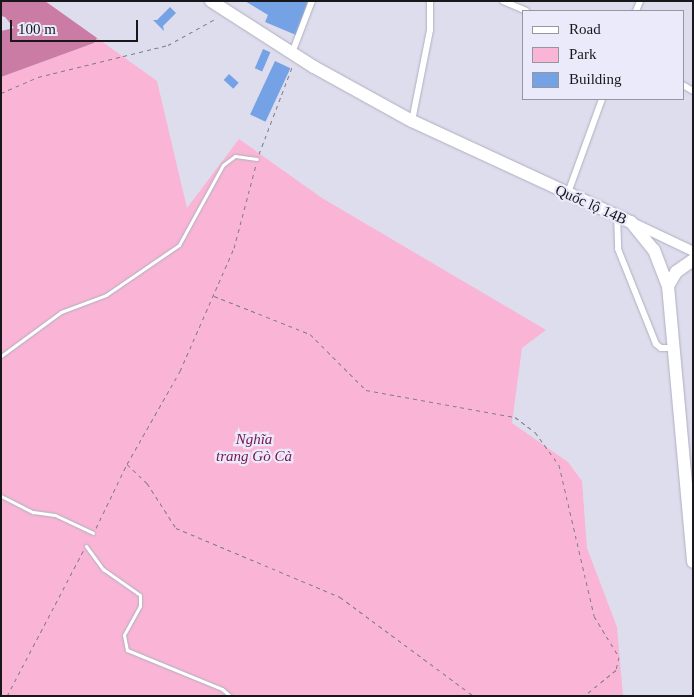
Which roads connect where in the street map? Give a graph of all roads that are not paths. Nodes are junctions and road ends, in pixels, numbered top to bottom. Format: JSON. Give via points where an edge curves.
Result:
{"nodes":[{"id":1,"x":211,"y":1,"type":"edge"},
{"id":2,"x":312,"y":1,"type":"edge"},
{"id":3,"x":430,"y":1,"type":"edge"},
{"id":4,"x":503,"y":1,"type":"edge"},
{"id":5,"x":524,"y":10,"type":"edge"},
{"id":6,"x":294,"y":55,"type":"junction"},
{"id":7,"x":602,"y":100,"type":"edge"},
{"id":8,"x":412,"y":121,"type":"junction"},
{"id":9,"x":257,"y":159,"type":"road end"},
{"id":10,"x":568,"y":195,"type":"junction"},
{"id":11,"x":617,"y":215,"type":"junction"},
{"id":12,"x":632,"y":222,"type":"junction"},
{"id":13,"x":693,"y":251,"type":"edge"},
{"id":14,"x":693,"y":260,"type":"edge"},
{"id":15,"x":668,"y":286,"type":"junction"},
{"id":16,"x":674,"y":348,"type":"junction"},
{"id":17,"x":1,"y":356,"type":"edge"},
{"id":18,"x":688,"y":463,"type":"edge"},
{"id":19,"x":1,"y":496,"type":"edge"},
{"id":20,"x":93,"y":533,"type":"road end"},
{"id":21,"x":86,"y":546,"type":"road end"},
{"id":22,"x":693,"y":562,"type":"edge"},
{"id":23,"x":230,"y":696,"type":"edge"}],
"edges":[{"from":1,"to":6,"type":"highway","name":"Quốc lộ 14B"},
{"from":2,"to":6,"type":"street"},
{"from":3,"to":8,"type":"street","via":[[430,30]]},
{"from":4,"to":5,"type":"street"},
{"from":6,"to":8,"type":"highway","name":"Quốc lộ 14B"},
{"from":7,"to":10,"type":"street"},
{"from":8,"to":10,"type":"highway","name":"Quốc lộ 14B"},
{"from":9,"to":17,"type":"lane","via":[[234,156],[223,165],[179,245],[106,295],[62,312]]},
{"from":10,"to":11,"type":"highway","name":"Quốc lộ 14B"},
{"from":11,"to":12,"type":"highway","name":"Quốc lộ 14B"},
{"from":11,"to":16,"type":"street","via":[[618,249],[656,344]]},
{"from":12,"to":13,"type":"main road"},
{"from":12,"to":15,"type":"highway","name":"Quốc lộ 14B","via":[[654,250]]},
{"from":14,"to":15,"type":"highway","via":[[676,272]]},
{"from":15,"to":16,"type":"highway","name":"Quốc lộ 14B"},
{"from":16,"to":18,"type":"highway","name":"Quốc lộ 14B"},
{"from":18,"to":22,"type":"highway","name":"Quốc lộ 14B"},
{"from":19,"to":20,"type":"lane","via":[[33,512],[58,516]]},
{"from":21,"to":23,"type":"lane","via":[[103,569],[140,595],[140,606],[124,636],[127,650],[222,689]]}]}
